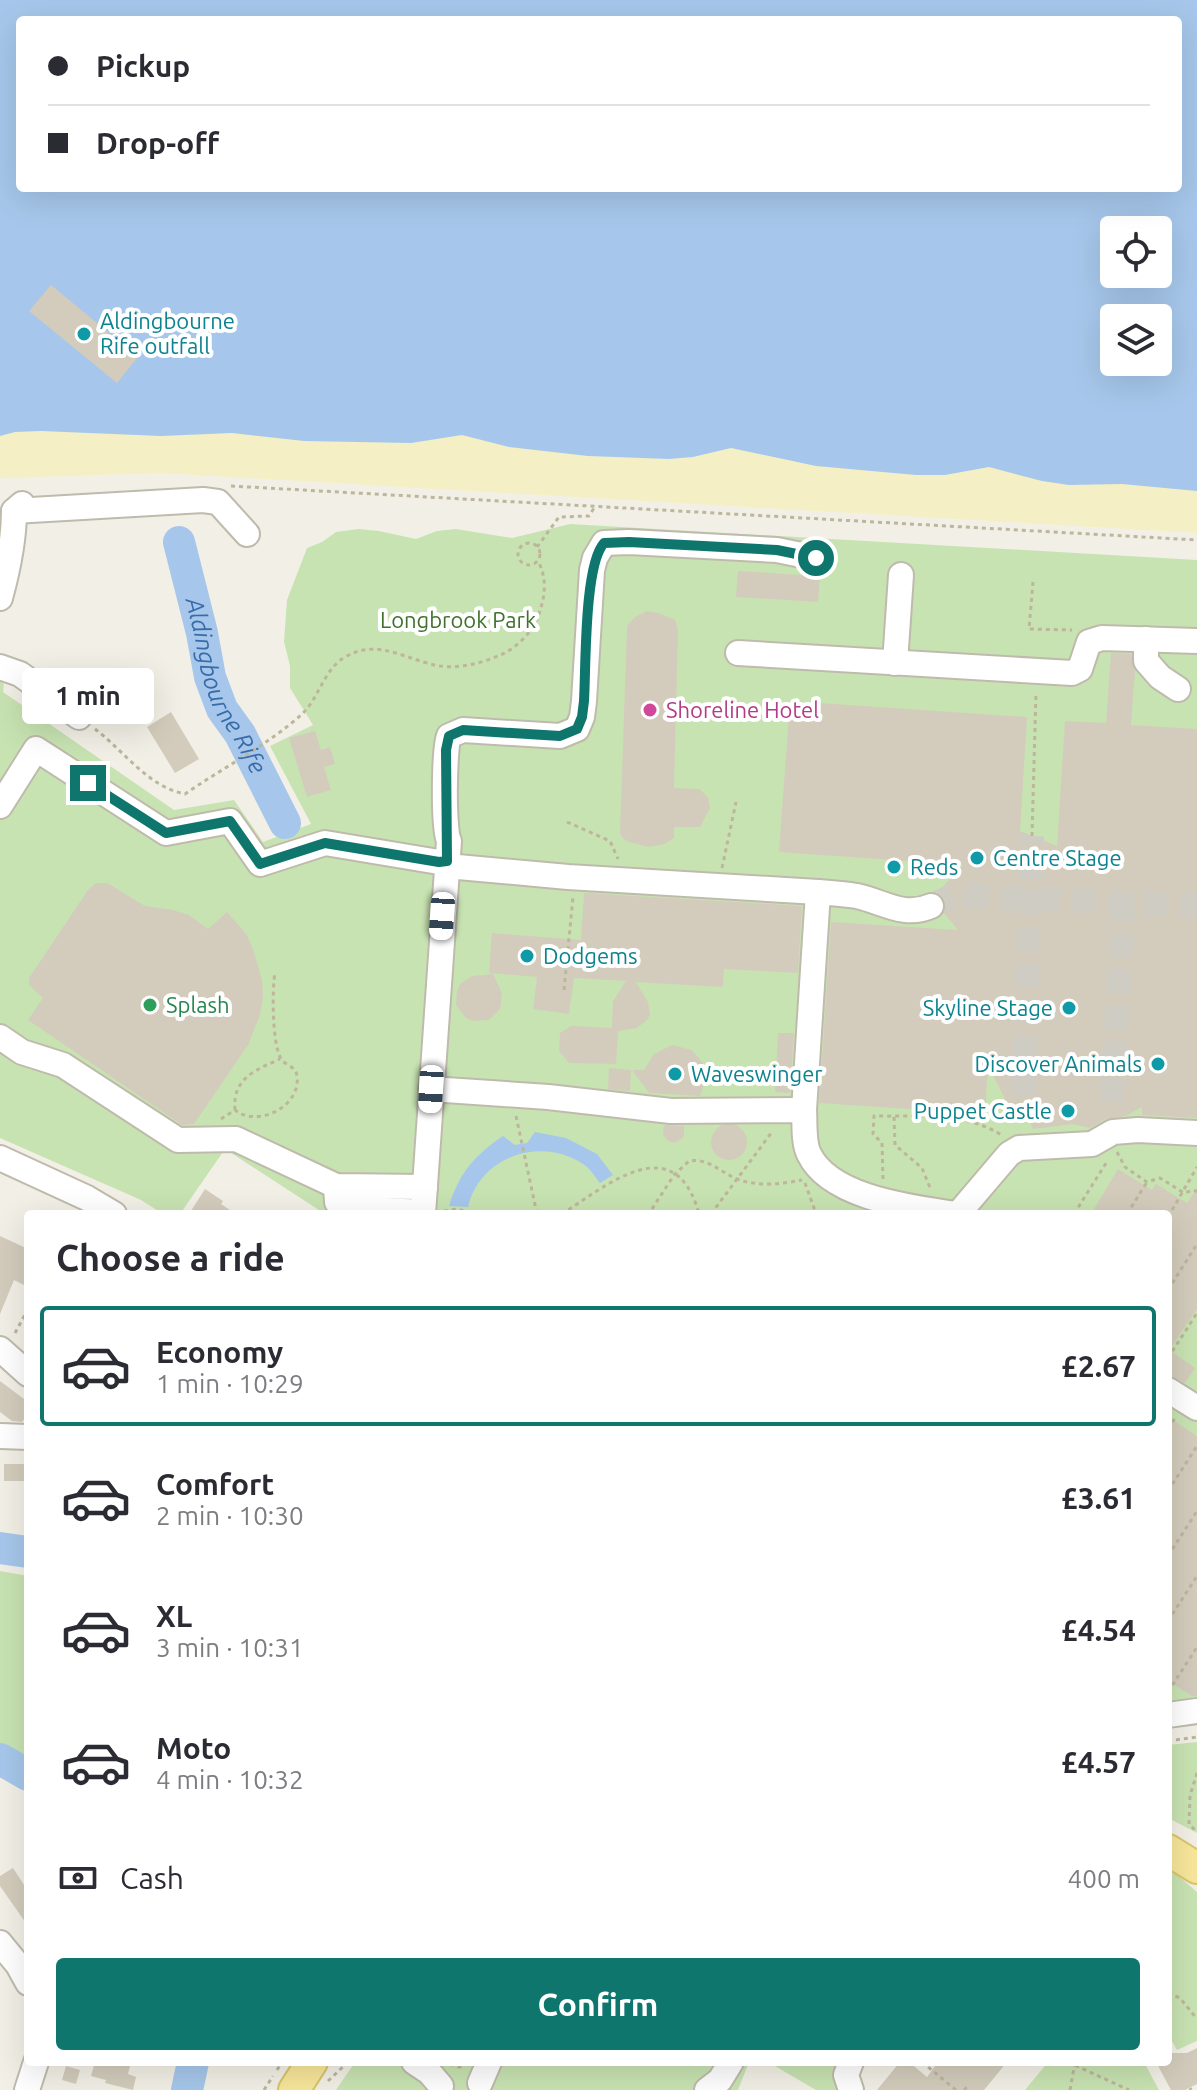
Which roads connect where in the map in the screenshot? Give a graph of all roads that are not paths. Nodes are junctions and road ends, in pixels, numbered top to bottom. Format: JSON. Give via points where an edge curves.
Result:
{"nodes":[{"id":1,"x":247,"y":534,"type":"dead end"},
{"id":2,"x":816,"y":558,"type":"dead end"},
{"id":3,"x":896,"y":574,"type":"dead end"},
{"id":4,"x":0,"y":598,"type":"edge"},
{"id":5,"x":1146,"y":639,"type":"junction"},
{"id":6,"x":1197,"y":641,"type":"edge"},
{"id":7,"x":738,"y":653,"type":"dead end"},
{"id":8,"x":891,"y":663,"type":"junction"},
{"id":9,"x":0,"y":667,"type":"edge"},
{"id":10,"x":1178,"y":689,"type":"dead end"},
{"id":11,"x":79,"y":717,"type":"road end"},
{"id":12,"x":0,"y":806,"type":"edge"},
{"id":13,"x":447,"y":863,"type":"junction"},
{"id":14,"x":818,"y":892,"type":"junction"},
{"id":15,"x":931,"y":906,"type":"tunnel mouth"},
{"id":16,"x":0,"y":1037,"type":"edge"},
{"id":17,"x":431,"y":1089,"type":"junction"},
{"id":18,"x":796,"y":1110,"type":"junction"},
{"id":19,"x":1197,"y":1133,"type":"edge"},
{"id":20,"x":0,"y":1158,"type":"edge"},
{"id":21,"x":336,"y":1186,"type":"junction"},
{"id":22,"x":425,"y":1187,"type":"junction"},
{"id":23,"x":107,"y":1210,"type":"edge"},
{"id":24,"x":378,"y":1210,"type":"edge"},
{"id":25,"x":427,"y":1210,"type":"edge"},
{"id":26,"x":935,"y":1210,"type":"edge"},
{"id":27,"x":958,"y":1210,"type":"edge"},
{"id":28,"x":2,"y":1351,"type":"edge"},
{"id":29,"x":24,"y":1370,"type":"edge"},
{"id":30,"x":1172,"y":1392,"type":"edge"},
{"id":31,"x":1197,"y":1408,"type":"edge"},
{"id":32,"x":0,"y":1436,"type":"edge"},
{"id":33,"x":24,"y":1437,"type":"edge"},
{"id":34,"x":1197,"y":1711,"type":"edge"},
{"id":35,"x":1172,"y":1714,"type":"edge"},
{"id":36,"x":1172,"y":1852,"type":"edge"},
{"id":37,"x":1197,"y":1868,"type":"edge"},
{"id":38,"x":0,"y":1943,"type":"edge"},
{"id":39,"x":24,"y":1976,"type":"edge"},
{"id":40,"x":35,"y":2066,"type":"edge"},
{"id":41,"x":295,"y":2066,"type":"edge"},
{"id":42,"x":309,"y":2066,"type":"edge"},
{"id":43,"x":420,"y":2066,"type":"edge"},
{"id":44,"x":729,"y":2066,"type":"edge"},
{"id":45,"x":849,"y":2066,"type":"edge"},
{"id":46,"x":441,"y":2086,"type":"dead end"},
{"id":47,"x":27,"y":2090,"type":"edge"},
{"id":48,"x":286,"y":2090,"type":"edge"},
{"id":49,"x":294,"y":2090,"type":"edge"},
{"id":50,"x":707,"y":2090,"type":"edge"},
{"id":51,"x":851,"y":2090,"type":"edge"}],
"edges":[{"from":1,"to":4,"type":"street","via":[[218,502],[203,500],[18,507]]},
{"from":2,"to":13,"type":"street","via":[[777,550],[604,543],[592,570],[584,701],[577,729],[560,736],[463,730],[449,736]]},
{"from":3,"to":8,"type":"street"},
{"from":5,"to":6,"type":"street"},
{"from":5,"to":8,"type":"street","via":[[1089,642],[1080,669],[1072,673]]},
{"from":5,"to":10,"type":"street","via":[[1146,661]]},
{"from":7,"to":8,"type":"street"},
{"from":9,"to":11,"type":"street","via":[[20,674]]},
{"from":12,"to":13,"type":"street","via":[[36,749],[166,833],[230,821],[260,864],[325,843]]},
{"from":13,"to":14,"type":"street","via":[[574,877]]},
{"from":13,"to":17,"type":"street"},
{"from":14,"to":15,"type":"street","via":[[852,895],[898,911]]},
{"from":14,"to":18,"type":"street"},
{"from":16,"to":21,"type":"street","via":[[22,1052],[63,1065],[178,1140],[236,1139]]},
{"from":17,"to":18,"type":"street","via":[[671,1111]]},
{"from":17,"to":22,"type":"street"},
{"from":18,"to":26,"type":"street","via":[[810,1173],[883,1199]]},
{"from":19,"to":27,"type":"street","via":[[1113,1132],[1092,1144],[1019,1148]]},
{"from":20,"to":23,"type":"street"},
{"from":21,"to":22,"type":"street"},
{"from":21,"to":24,"type":"street","via":[[337,1202],[345,1208]]},
{"from":22,"to":25,"type":"street"},
{"from":28,"to":29,"type":"street"},
{"from":30,"to":31,"type":"street"},
{"from":32,"to":33,"type":"street"},
{"from":34,"to":35,"type":"street"},
{"from":36,"to":37,"type":"main road"},
{"from":38,"to":39,"type":"street"},
{"from":40,"to":47,"type":"street"},
{"from":41,"to":48,"type":"main road"},
{"from":42,"to":49,"type":"main road"},
{"from":43,"to":46,"type":"street"},
{"from":44,"to":50,"type":"street"},
{"from":45,"to":51,"type":"street","via":[[846,2075]]}]}
